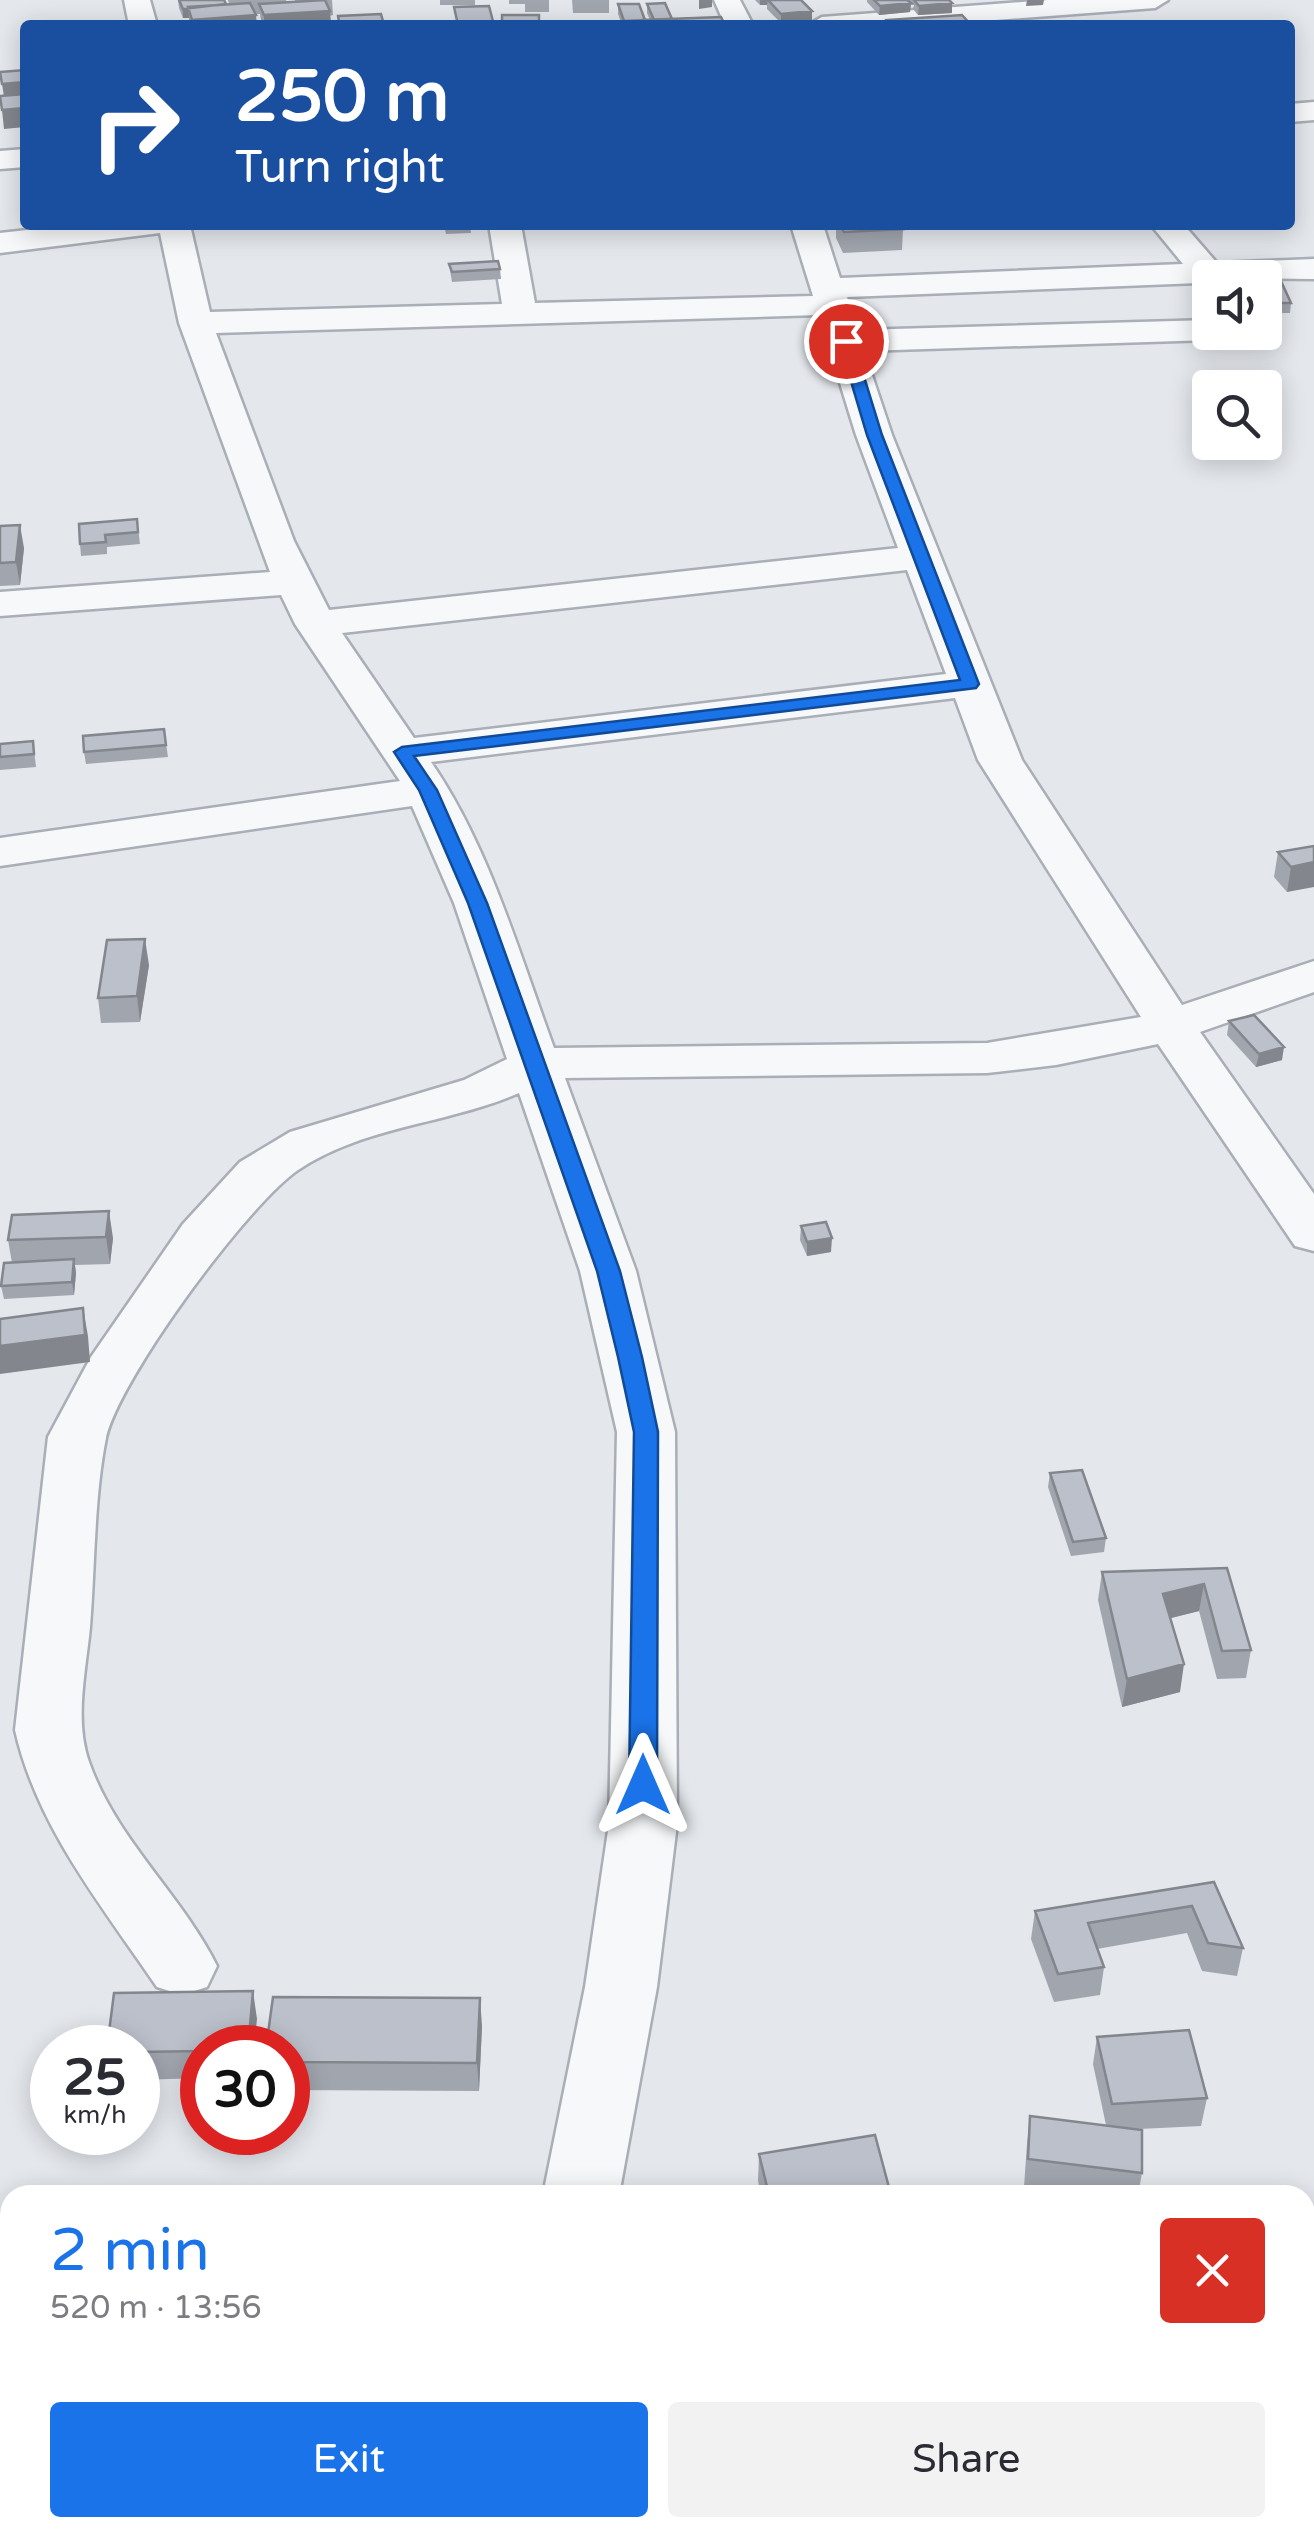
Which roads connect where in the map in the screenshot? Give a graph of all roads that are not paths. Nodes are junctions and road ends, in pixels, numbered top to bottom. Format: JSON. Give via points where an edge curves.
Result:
{"nodes":[{"id":1,"x":162,"y":0,"type":"edge"},
{"id":2,"x":1152,"y":0,"type":"edge"},
{"id":3,"x":138,"y":1,"type":"edge"},
{"id":4,"x":989,"y":19,"type":"edge"},
{"id":5,"x":961,"y":20,"type":"edge"},
{"id":6,"x":1173,"y":20,"type":"edge"},
{"id":7,"x":110,"y":230,"type":"edge"},
{"id":8,"x":175,"y":230,"type":"edge"},
{"id":9,"x":506,"y":230,"type":"edge"},
{"id":10,"x":809,"y":230,"type":"edge"},
{"id":11,"x":1172,"y":230,"type":"edge"},
{"id":12,"x":0,"y":243,"type":"edge"},
{"id":13,"x":1197,"y":260,"type":"edge"},
{"id":14,"x":1314,"y":269,"type":"edge"},
{"id":15,"x":1282,"y":271,"type":"edge"},
{"id":16,"x":1192,"y":276,"type":"edge"},
{"id":17,"x":837,"y":312,"type":"junction"},
{"id":18,"x":520,"y":314,"type":"junction"},
{"id":19,"x":196,"y":323,"type":"junction"},
{"id":20,"x":1192,"y":329,"type":"edge"},
{"id":21,"x":922,"y":557,"type":"junction"},
{"id":22,"x":305,"y":603,"type":"junction"},
{"id":23,"x":0,"y":604,"type":"edge"},
{"id":24,"x":970,"y":684,"type":"junction"},
{"id":25,"x":415,"y":771,"type":"junction"},
{"id":26,"x":0,"y":852,"type":"edge"},
{"id":27,"x":1314,"y":976,"type":"edge"},
{"id":28,"x":1171,"y":1026,"type":"junction"},
{"id":29,"x":536,"y":1064,"type":"junction"},
{"id":30,"x":1311,"y":1223,"type":"edge"},
{"id":31,"x":182,"y":1966,"type":"dead end"},
{"id":32,"x":583,"y":2185,"type":"edge"}],
"edges":[{"from":1,"to":3,"type":"street"},
{"from":2,"to":4,"type":"street"},
{"from":2,"to":6,"type":"street"},
{"from":4,"to":5,"type":"street"},
{"from":7,"to":12,"type":"street"},
{"from":8,"to":19,"type":"street"},
{"from":9,"to":18,"type":"street"},
{"from":10,"to":17,"type":"street"},
{"from":11,"to":13,"type":"street"},
{"from":14,"to":15,"type":"street"},
{"from":16,"to":17,"type":"street"},
{"from":17,"to":18,"type":"street"},
{"from":17,"to":20,"type":"street"},
{"from":17,"to":21,"type":"street","via":[[874,435]]},
{"from":18,"to":19,"type":"street"},
{"from":19,"to":22,"type":"street","via":[[274,540]]},
{"from":21,"to":22,"type":"street"},
{"from":21,"to":24,"type":"street"},
{"from":22,"to":23,"type":"street"},
{"from":22,"to":25,"type":"street"},
{"from":24,"to":25,"type":"street"},
{"from":24,"to":28,"type":"street","via":[[1000,760]]},
{"from":25,"to":26,"type":"street"},
{"from":25,"to":29,"type":"street","via":[[477,903]]},
{"from":27,"to":28,"type":"street"},
{"from":28,"to":29,"type":"street","via":[[988,1058]]},
{"from":28,"to":30,"type":"street"},
{"from":29,"to":31,"type":"street","via":[[514,1078],[309,1143],[272,1163],[218,1213],[92,1398],[77,1437],[48,1730],[52,1760],[66,1793]]},
{"from":29,"to":32,"type":"street","via":[[608,1271],[646,1432],[642,1824],[621,1987]]}]}
